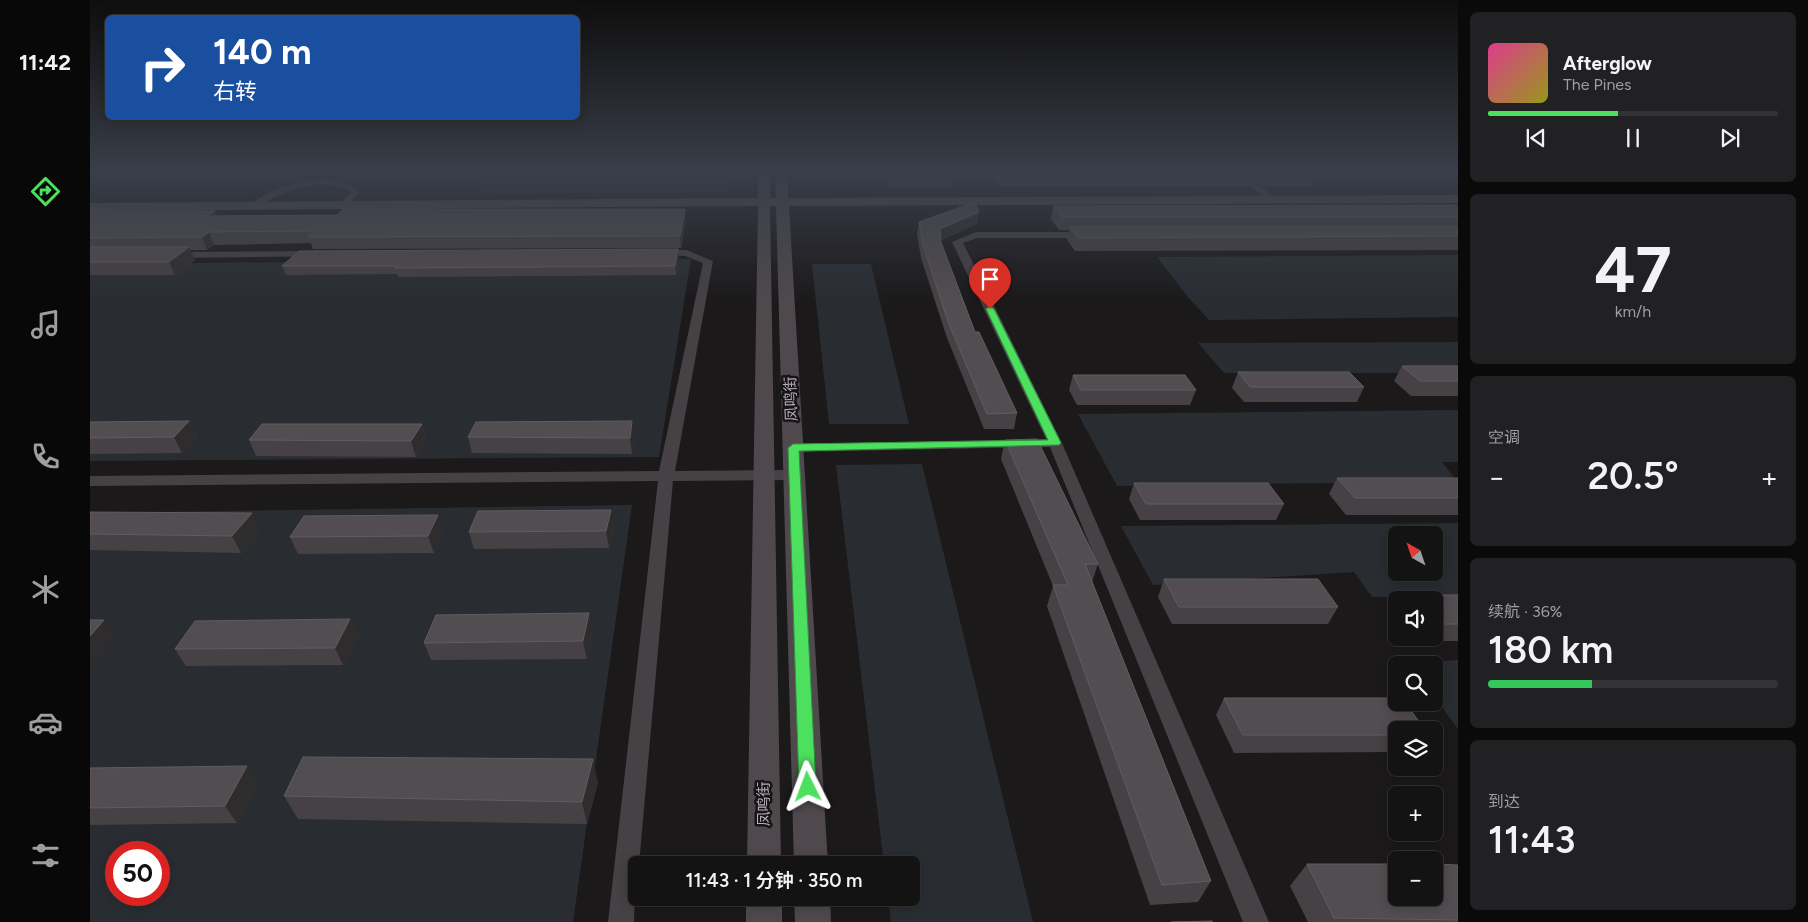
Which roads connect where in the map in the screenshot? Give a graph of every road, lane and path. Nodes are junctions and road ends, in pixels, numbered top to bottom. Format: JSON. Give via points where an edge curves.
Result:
{"nodes":[{"id":1,"x":773,"y":216,"type":"edge"},
{"id":2,"x":775,"y":216,"type":"edge"},
{"id":3,"x":1104,"y":235,"type":"edge"},
{"id":4,"x":646,"y":253,"type":"edge"},
{"id":5,"x":328,"y":254,"type":"edge"},
{"id":6,"x":160,"y":255,"type":"edge"},
{"id":7,"x":1055,"y":443,"type":"junction"},
{"id":8,"x":793,"y":448,"type":"junction"},
{"id":9,"x":764,"y":475,"type":"junction"},
{"id":10,"x":794,"y":475,"type":"junction"},
{"id":11,"x":666,"y":476,"type":"junction"},
{"id":12,"x":90,"y":481,"type":"edge"},
{"id":13,"x":764,"y":856,"type":"edge"},
{"id":14,"x":811,"y":856,"type":"edge"},
{"id":15,"x":764,"y":906,"type":"edge"},
{"id":16,"x":812,"y":906,"type":"edge"},
{"id":17,"x":621,"y":922,"type":"edge"},
{"id":18,"x":764,"y":922,"type":"edge"},
{"id":19,"x":813,"y":922,"type":"edge"},
{"id":20,"x":1256,"y":922,"type":"edge"}],
"edges":[{"from":1,"to":9,"type":"main road","name":"凤鸣街"},
{"from":2,"to":8,"type":"main road","name":"凤鸣街"},
{"from":3,"to":7,"type":"street","via":[[976,235],[957,242]]},
{"from":4,"to":11,"type":"street","via":[[686,253],[708,261]]},
{"from":5,"to":6,"type":"street"},
{"from":7,"to":8,"type":"street"},
{"from":7,"to":20,"type":"street"},
{"from":8,"to":10,"type":"main road","name":"凤鸣街"},
{"from":9,"to":10,"type":"street"},
{"from":9,"to":11,"type":"street"},
{"from":9,"to":13,"type":"main road","name":"凤鸣街"},
{"from":10,"to":14,"type":"main road","name":"凤鸣街"},
{"from":11,"to":12,"type":"street"},
{"from":11,"to":17,"type":"street"},
{"from":15,"to":18,"type":"main road"},
{"from":16,"to":19,"type":"main road"}]}
